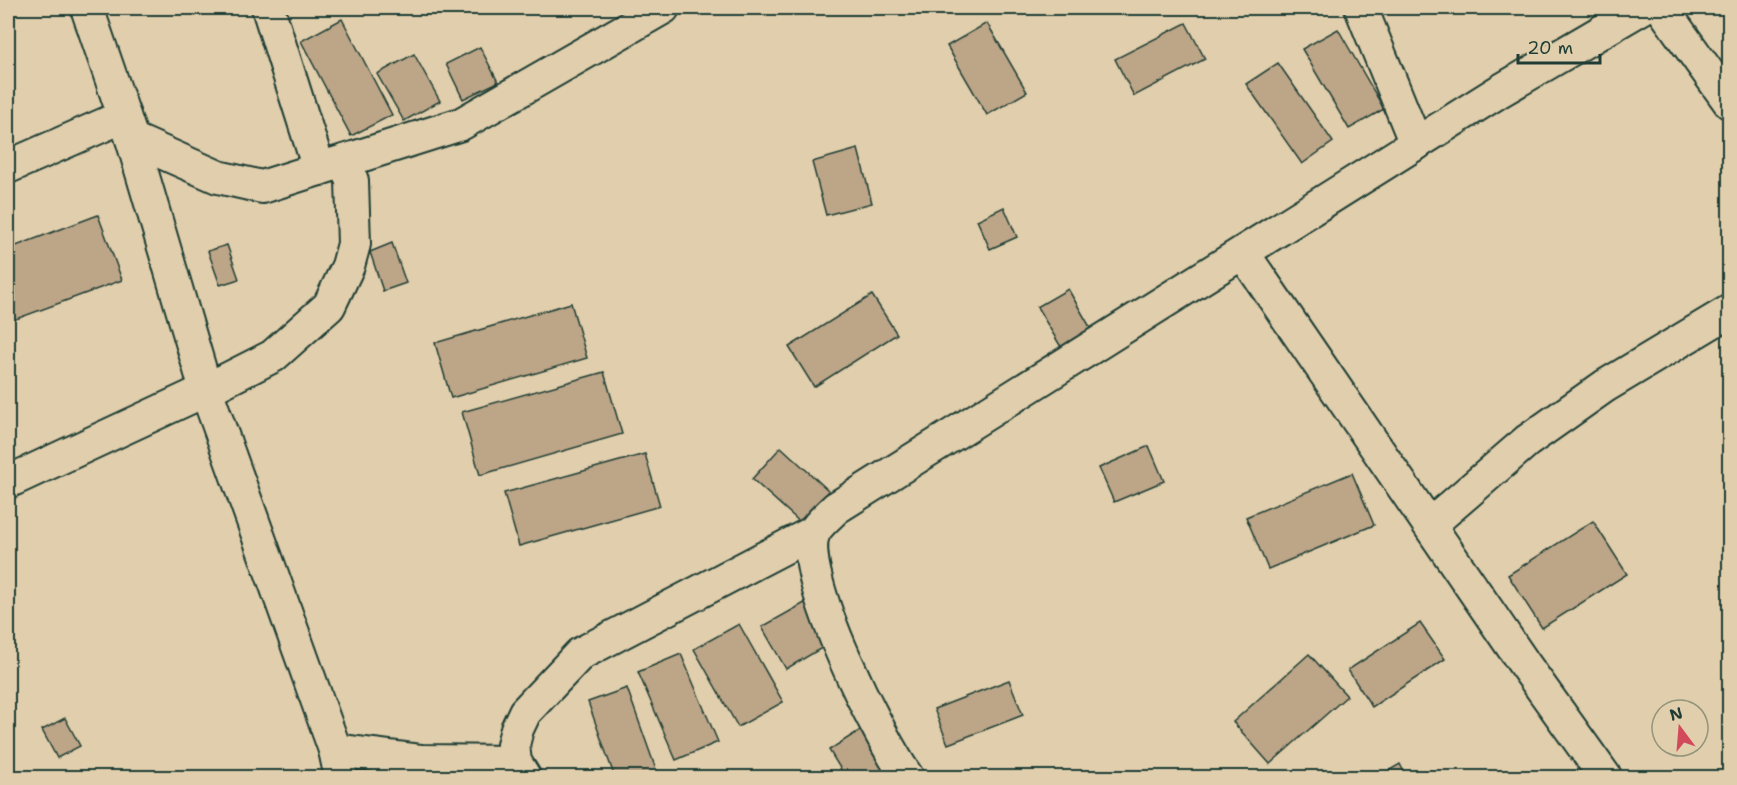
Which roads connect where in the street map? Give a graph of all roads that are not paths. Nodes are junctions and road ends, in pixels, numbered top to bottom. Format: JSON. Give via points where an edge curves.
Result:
{"nodes":[{"id":1,"x":87,"y":8,"type":"edge"},
{"id":2,"x":268,"y":8,"type":"edge"},
{"id":3,"x":663,"y":8,"type":"edge"},
{"id":4,"x":1361,"y":8,"type":"edge"},
{"id":5,"x":1642,"y":8,"type":"edge"},
{"id":6,"x":1662,"y":8,"type":"edge"},
{"id":7,"x":1730,"y":103,"type":"edge"},
{"id":8,"x":128,"y":128,"type":"junction"},
{"id":9,"x":1416,"y":144,"type":"junction"},
{"id":10,"x":332,"y":165,"type":"junction"},
{"id":11,"x":8,"y":167,"type":"edge"},
{"id":12,"x":1243,"y":253,"type":"junction"},
{"id":13,"x":1730,"y":311,"type":"edge"},
{"id":14,"x":206,"y":390,"type":"junction"},
{"id":15,"x":8,"y":482,"type":"edge"},
{"id":16,"x":1431,"y":524,"type":"junction"},
{"id":17,"x":814,"y":532,"type":"junction"},
{"id":18,"x":338,"y":764,"type":"edge"},
{"id":19,"x":520,"y":770,"type":"edge"},
{"id":20,"x":908,"y":777,"type":"edge"},
{"id":21,"x":1606,"y":777,"type":"edge"}],
"edges":[{"from":1,"to":8,"type":"street"},
{"from":2,"to":10,"type":"street"},
{"from":3,"to":10,"type":"street","via":[[461,124]]},
{"from":4,"to":9,"type":"street"},
{"from":5,"to":9,"type":"street"},
{"from":6,"to":7,"type":"street"},
{"from":8,"to":10,"type":"street","via":[[218,177],[262,187]]},
{"from":8,"to":11,"type":"street"},
{"from":8,"to":14,"type":"street"},
{"from":9,"to":12,"type":"street"},
{"from":10,"to":14,"type":"street","via":[[352,181],[354,244],[328,306],[273,356]]},
{"from":12,"to":16,"type":"street"},
{"from":12,"to":17,"type":"street","via":[[836,508]]},
{"from":13,"to":16,"type":"street","via":[[1605,386],[1527,441]]},
{"from":14,"to":15,"type":"street"},
{"from":14,"to":18,"type":"street"},
{"from":16,"to":21,"type":"street"},
{"from":17,"to":19,"type":"street","via":[[580,654],[525,712],[513,745]]},
{"from":17,"to":20,"type":"street","via":[[811,554],[815,582],[852,678]]},
{"from":18,"to":19,"type":"street","via":[[422,761]]}]}
